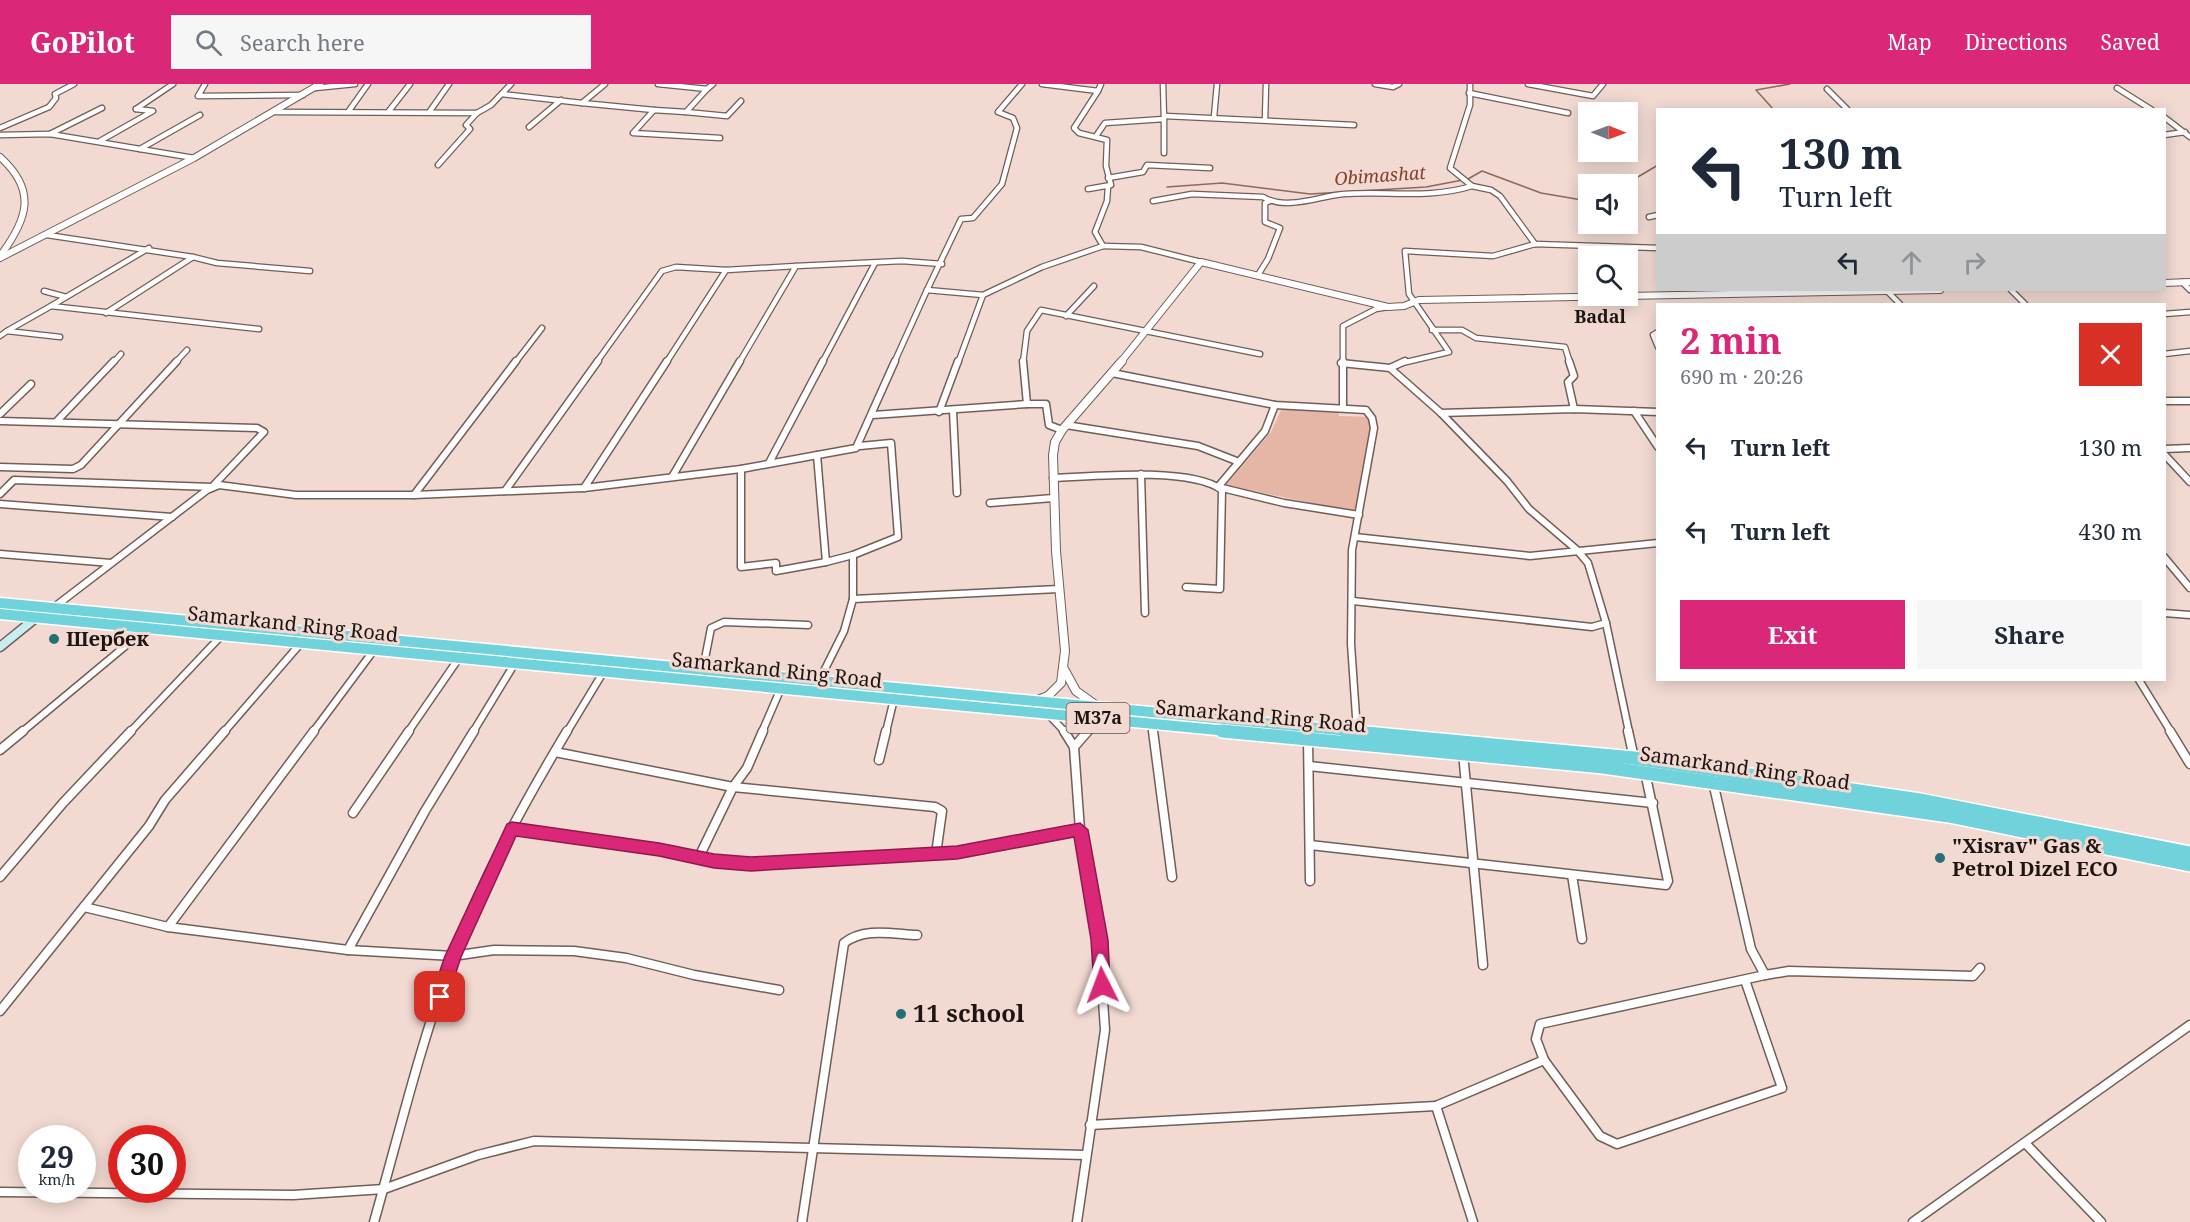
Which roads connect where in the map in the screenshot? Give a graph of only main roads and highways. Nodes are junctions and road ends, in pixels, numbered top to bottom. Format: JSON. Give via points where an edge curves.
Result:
{"nodes":[{"id":1,"x":0,"y":603,"type":"edge"},
{"id":2,"x":0,"y":614,"type":"edge"},
{"id":3,"x":37,"y":617,"type":"junction"},
{"id":4,"x":0,"y":648,"type":"edge"},
{"id":5,"x":904,"y":687,"type":"junction"},
{"id":6,"x":898,"y":700,"type":"junction"},
{"id":7,"x":1281,"y":723,"type":"junction"},
{"id":8,"x":1281,"y":736,"type":"junction"},
{"id":9,"x":1831,"y":786,"type":"junction"},
{"id":10,"x":1835,"y":798,"type":"junction"},
{"id":11,"x":2190,"y":853,"type":"edge"},
{"id":12,"x":2190,"y":865,"type":"edge"}],
"edges":[{"from":1,"to":5,"type":"highway","name":"Samarkand Ring Road","number":"M37a"},
{"from":2,"to":3,"type":"highway","name":"Samarkand Ring Road","number":"M37a"},
{"from":3,"to":4,"type":"main road"},
{"from":3,"to":6,"type":"highway","name":"Samarkand Ring Road","number":"M37a"},
{"from":5,"to":6,"type":"highway"},
{"from":5,"to":7,"type":"highway","name":"Samarkand Ring Road","number":"M37a"},
{"from":6,"to":8,"type":"highway","name":"Samarkand Ring Road","number":"M37a"},
{"from":7,"to":8,"type":"highway"},
{"from":7,"to":9,"type":"highway","name":"Samarkand Ring Road","number":"M37a","via":[[1634,758]]},
{"from":8,"to":10,"type":"highway","name":"Samarkand Ring Road","number":"M37a","via":[[1645,772]]},
{"from":9,"to":10,"type":"highway"},
{"from":9,"to":11,"type":"highway","name":"Samarkand Ring Road","number":"M37a"},
{"from":10,"to":12,"type":"highway","name":"Samarkand Ring Road","number":"M37a","via":[[1949,816]]}]}
